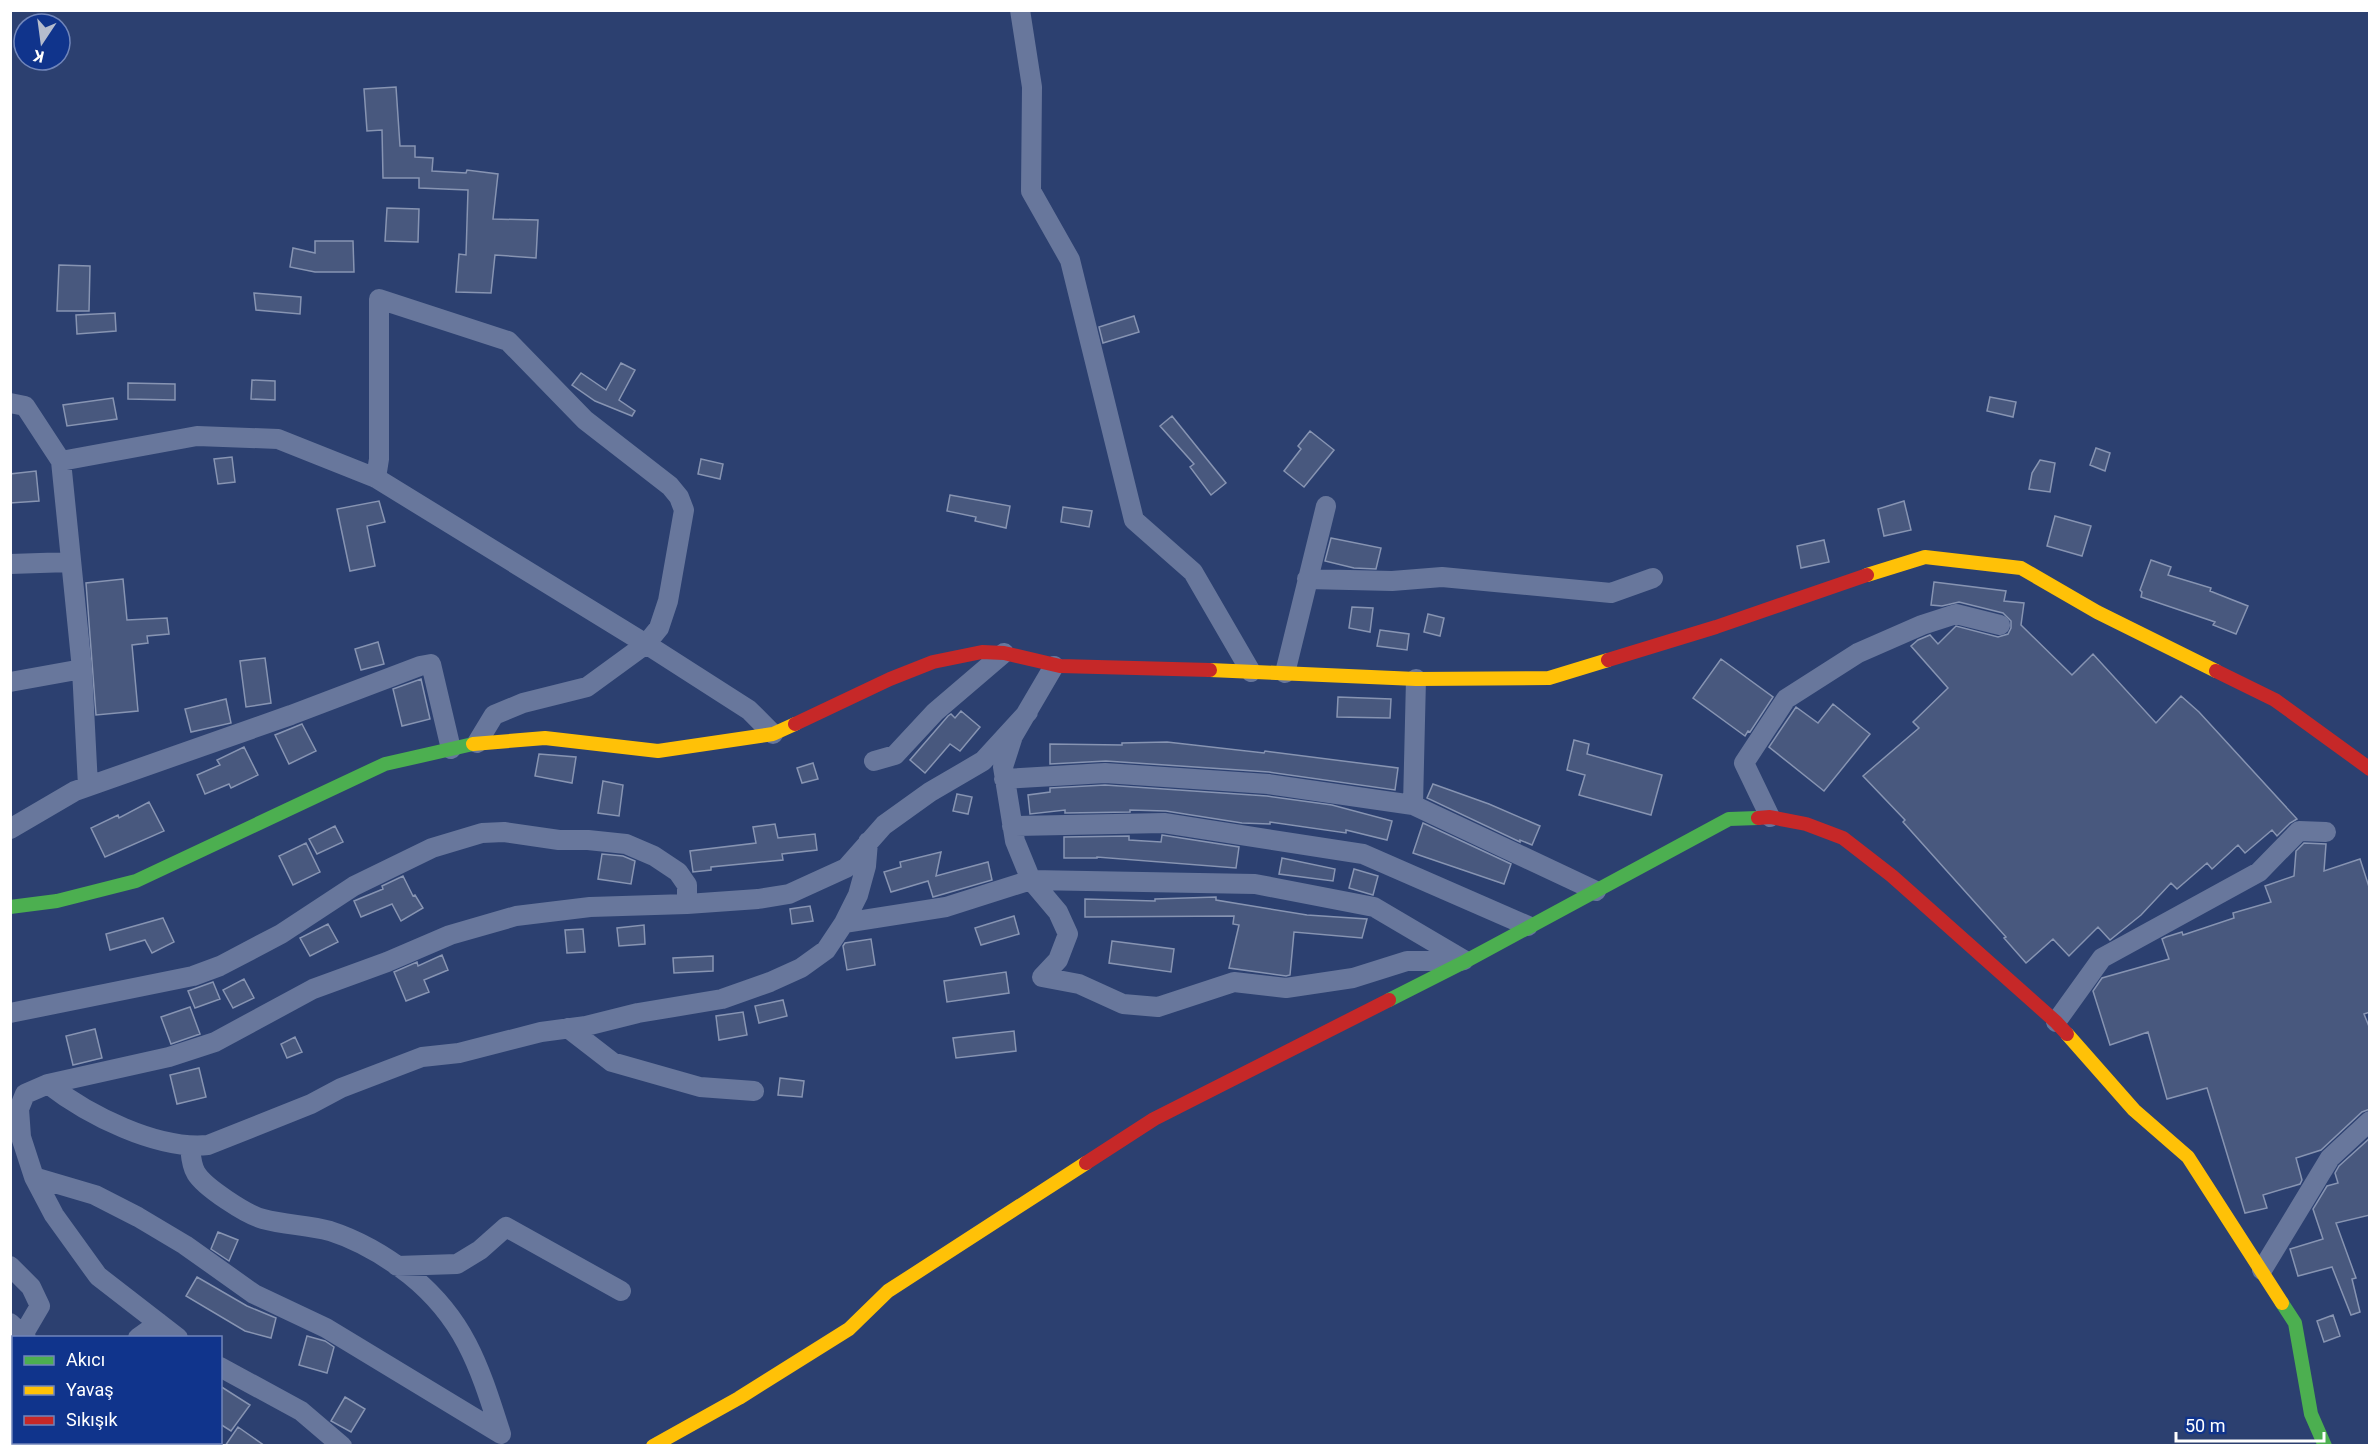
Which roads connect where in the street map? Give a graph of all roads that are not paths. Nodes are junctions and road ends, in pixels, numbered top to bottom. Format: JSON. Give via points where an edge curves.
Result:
{"nodes":[{"id":1,"x":1020,"y":10,"type":"edge"},
{"id":2,"x":10,"y":403,"type":"edge"},
{"id":3,"x":61,"y":461,"type":"junction"},
{"id":4,"x":376,"y":478,"type":"junction"},
{"id":5,"x":1326,"y":506,"type":"dead end"},
{"id":6,"x":70,"y":562,"type":"junction"},
{"id":7,"x":10,"y":564,"type":"edge"},
{"id":8,"x":1653,"y":578,"type":"dead end"},
{"id":9,"x":1307,"y":579,"type":"junction"},
{"id":10,"x":2000,"y":625,"type":"dead end"},
{"id":11,"x":645,"y":644,"type":"junction"},
{"id":12,"x":1004,"y":653,"type":"junction"},
{"id":13,"x":1054,"y":666,"type":"junction"},
{"id":14,"x":82,"y":669,"type":"junction"},
{"id":15,"x":1251,"y":672,"type":"junction"},
{"id":16,"x":1285,"y":673,"type":"junction"},
{"id":17,"x":1416,"y":679,"type":"junction"},
{"id":18,"x":10,"y":682,"type":"edge"},
{"id":19,"x":1028,"y":712,"type":"junction"},
{"id":20,"x":773,"y":734,"type":"junction"},
{"id":21,"x":477,"y":743,"type":"junction"},
{"id":22,"x":451,"y":749,"type":"junction"},
{"id":23,"x":874,"y":761,"type":"dead end"},
{"id":24,"x":2370,"y":769,"type":"edge"},
{"id":25,"x":1004,"y":779,"type":"junction"},
{"id":26,"x":88,"y":786,"type":"junction"},
{"id":27,"x":1413,"y":805,"type":"junction"},
{"id":28,"x":1770,"y":817,"type":"junction"},
{"id":29,"x":1012,"y":826,"type":"junction"},
{"id":30,"x":10,"y":829,"type":"edge"},
{"id":31,"x":2326,"y":832,"type":"dead end"},
{"id":32,"x":868,"y":842,"type":"junction"},
{"id":33,"x":1031,"y":880,"type":"junction"},
{"id":34,"x":1596,"y":891,"type":"junction"},
{"id":35,"x":687,"y":904,"type":"junction"},
{"id":36,"x":10,"y":907,"type":"edge"},
{"id":37,"x":844,"y":923,"type":"junction"},
{"id":38,"x":1528,"y":926,"type":"junction"},
{"id":39,"x":1466,"y":961,"type":"junction"},
{"id":40,"x":10,"y":1013,"type":"edge"},
{"id":41,"x":2056,"y":1022,"type":"junction"},
{"id":42,"x":568,"y":1028,"type":"junction"},
{"id":43,"x":48,"y":1084,"type":"junction"},
{"id":44,"x":754,"y":1091,"type":"dead end"},
{"id":45,"x":2370,"y":1121,"type":"edge"},
{"id":46,"x":190,"y":1146,"type":"junction"},
{"id":47,"x":34,"y":1178,"type":"junction"},
{"id":48,"x":10,"y":1266,"type":"edge"},
{"id":49,"x":397,"y":1266,"type":"junction"},
{"id":50,"x":2262,"y":1270,"type":"junction"},
{"id":51,"x":621,"y":1291,"type":"dead end"},
{"id":52,"x":159,"y":1323,"type":"junction"},
{"id":53,"x":20,"y":1332,"type":"edge"},
{"id":54,"x":141,"y":1336,"type":"edge"},
{"id":55,"x":175,"y":1336,"type":"edge"},
{"id":56,"x":222,"y":1368,"type":"edge"},
{"id":57,"x":342,"y":1446,"type":"edge"},
{"id":58,"x":654,"y":1446,"type":"edge"},
{"id":59,"x":2325,"y":1446,"type":"edge"}],
"edges":[{"from":1,"to":15,"type":"street","via":[[1032,87],[1031,191],[1071,260],[1134,520],[1193,572]]},
{"from":2,"to":3,"type":"street","via":[[25,406]]},
{"from":3,"to":4,"type":"street","via":[[197,436],[278,439]]},
{"from":3,"to":6,"type":"street"},
{"from":4,"to":11,"type":"street"},
{"from":4,"to":11,"type":"street","via":[[380,299],[508,341],[585,420],[679,497],[684,510],[668,601],[659,628]]},
{"from":5,"to":9,"type":"street"},
{"from":6,"to":7,"type":"street"},
{"from":6,"to":14,"type":"street"},
{"from":8,"to":9,"type":"street","via":[[1611,593],[1442,577],[1392,582]]},
{"from":9,"to":16,"type":"street"},
{"from":10,"to":28,"type":"street","via":[[1956,614],[1922,625],[1858,653],[1786,699],[1744,763]]},
{"from":11,"to":20,"type":"street","via":[[749,710]]},
{"from":11,"to":21,"type":"street","via":[[587,687],[523,703],[494,715]]},
{"from":12,"to":13,"type":"main road"},
{"from":12,"to":20,"type":"main road","via":[[982,652],[933,662]]},
{"from":12,"to":23,"type":"street","via":[[935,712],[896,754]]},
{"from":13,"to":15,"type":"main road"},
{"from":13,"to":19,"type":"street"},
{"from":14,"to":18,"type":"street"},
{"from":14,"to":26,"type":"street"},
{"from":15,"to":16,"type":"main road"},
{"from":16,"to":17,"type":"main road"},
{"from":17,"to":24,"type":"main road","via":[[1549,678],[1925,557],[2021,567],[2097,612],[2275,700]]},
{"from":17,"to":27,"type":"street"},
{"from":19,"to":25,"type":"street","via":[[1014,735],[1003,767]]},
{"from":19,"to":32,"type":"street","via":[[983,761],[930,792],[884,825]]},
{"from":20,"to":21,"type":"main road","via":[[658,751],[545,738]]},
{"from":21,"to":22,"type":"main road"},
{"from":22,"to":26,"type":"street","via":[[431,664]]},
{"from":22,"to":36,"type":"main road","via":[[385,764],[136,881],[57,901]]},
{"from":25,"to":27,"type":"street","via":[[1105,773],[1269,784]]},
{"from":25,"to":29,"type":"street"},
{"from":26,"to":30,"type":"street"},
{"from":27,"to":34,"type":"street"},
{"from":28,"to":34,"type":"main road","via":[[1729,819]]},
{"from":28,"to":41,"type":"main road","via":[[1806,824],[1843,838],[1892,876]]},
{"from":29,"to":33,"type":"street"},
{"from":29,"to":38,"type":"street","via":[[1164,823],[1363,854]]},
{"from":31,"to":41,"type":"street","via":[[2299,831],[2259,872],[2102,958]]},
{"from":32,"to":35,"type":"street","via":[[846,868],[789,894]]},
{"from":32,"to":37,"type":"street","via":[[858,895]]},
{"from":33,"to":37,"type":"street","via":[[946,907]]},
{"from":33,"to":39,"type":"street","via":[[1255,884],[1374,907]]},
{"from":33,"to":39,"type":"street","via":[[1058,912],[1068,934],[1058,960],[1042,976],[1079,984],[1123,1004],[1158,1006],[1234,982],[1286,988],[1353,978],[1407,961]]},
{"from":34,"to":38,"type":"main road"},
{"from":35,"to":40,"type":"street","via":[[687,885],[678,872],[626,844],[482,833],[432,848],[354,886],[281,934],[220,966],[193,976]]},
{"from":35,"to":43,"type":"street","via":[[554,910],[516,916],[420,946],[314,989],[215,1042],[169,1057]]},
{"from":37,"to":42,"type":"street","via":[[826,950],[801,968],[770,982],[722,999]]},
{"from":38,"to":39,"type":"main road"},
{"from":39,"to":58,"type":"main road","via":[[1154,1119],[888,1291],[849,1329]]},
{"from":41,"to":50,"type":"main road","via":[[2134,1110],[2188,1157]]},
{"from":42,"to":44,"type":"street","via":[[612,1062],[699,1087]]},
{"from":42,"to":46,"type":"street","via":[[459,1053],[422,1057],[253,1128],[208,1145]]},
{"from":43,"to":46,"type":"street","via":[[73,1103],[146,1136]]},
{"from":43,"to":47,"type":"street","via":[[26,1094],[19,1109],[21,1137]]},
{"from":45,"to":50,"type":"street","via":[[2330,1158]]},
{"from":46,"to":49,"type":"street","via":[[196,1173],[206,1184],[259,1218],[329,1231],[356,1241]]},
{"from":47,"to":49,"type":"street","via":[[94,1195],[138,1217],[254,1294],[326,1328],[501,1434],[478,1363],[465,1337],[445,1308]]},
{"from":47,"to":52,"type":"street","via":[[54,1215],[98,1275]]},
{"from":48,"to":53,"type":"street","via":[[31,1287],[40,1306]]},
{"from":49,"to":51,"type":"street","via":[[457,1264],[506,1227]]},
{"from":50,"to":59,"type":"main road","via":[[2295,1323],[2311,1414]]},
{"from":52,"to":54,"type":"street"},
{"from":52,"to":55,"type":"street"},
{"from":56,"to":57,"type":"street","via":[[301,1411]]}]}
